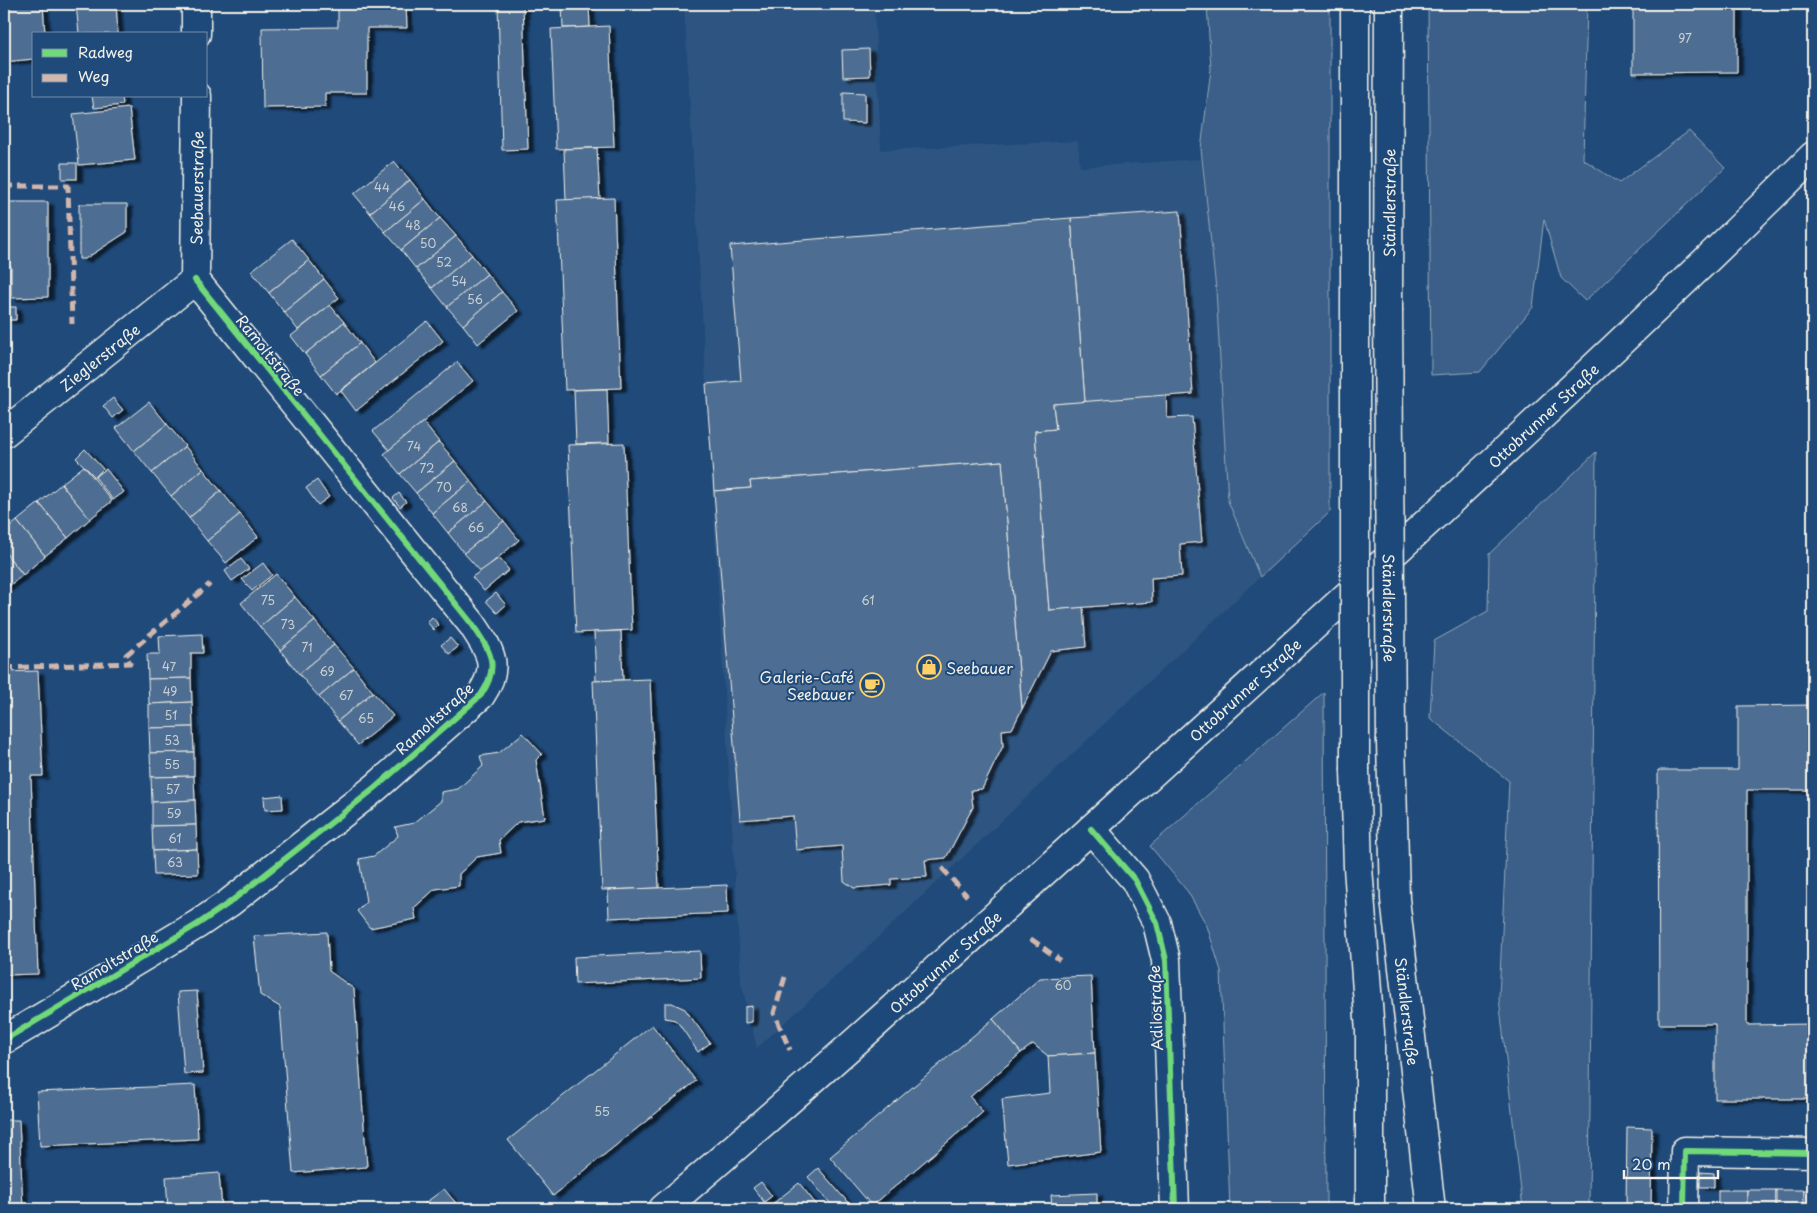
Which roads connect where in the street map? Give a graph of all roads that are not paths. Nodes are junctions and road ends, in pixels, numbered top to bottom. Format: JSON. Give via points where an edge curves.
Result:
{"nodes":[{"id":1,"x":196,"y":4,"type":"edge"},
{"id":2,"x":1355,"y":4,"type":"edge"},
{"id":3,"x":1389,"y":4,"type":"edge"},
{"id":4,"x":196,"y":32,"type":"edge"},
{"id":5,"x":197,"y":98,"type":"edge"},
{"id":6,"x":1813,"y":156,"type":"edge"},
{"id":7,"x":196,"y":280,"type":"junction"},
{"id":8,"x":4,"y":433,"type":"edge"},
{"id":9,"x":1091,"y":829,"type":"junction"},
{"id":10,"x":4,"y":1040,"type":"edge"},
{"id":11,"x":1813,"y":1153,"type":"edge"},
{"id":12,"x":663,"y":1209,"type":"edge"},
{"id":13,"x":1175,"y":1209,"type":"edge"},
{"id":14,"x":1370,"y":1209,"type":"edge"},
{"id":15,"x":1431,"y":1209,"type":"edge"},
{"id":16,"x":1684,"y":1209,"type":"edge"}],
"edges":[{"from":1,"to":4,"type":"main road"},
{"from":2,"to":14,"type":"main road","bridge":true,"via":[[1354,770],[1370,1032]]},
{"from":3,"to":15,"type":"main road","name":"Ständlerstraße","bridge":true,"via":[[1388,309],[1395,899]]},
{"from":5,"to":7,"type":"main road","name":"Seebauerstraße"},
{"from":6,"to":9,"type":"main road","name":"Ottobrunner Straße","via":[[1687,281],[1426,525]]},
{"from":7,"to":8,"type":"main road","name":"Zieglerstraße"},
{"from":7,"to":10,"type":"main road","name":"Ramoltstraße","via":[[472,624],[490,653],[493,665],[490,677],[481,696],[382,782],[229,903]]},
{"from":9,"to":12,"type":"main road","name":"Ottobrunner Straße","via":[[772,1117]]},
{"from":9,"to":13,"type":"main road","name":"Adilostraße","via":[[1135,880],[1158,923],[1166,960]]},
{"from":11,"to":16,"type":"main road","via":[[1685,1151]]}]}
